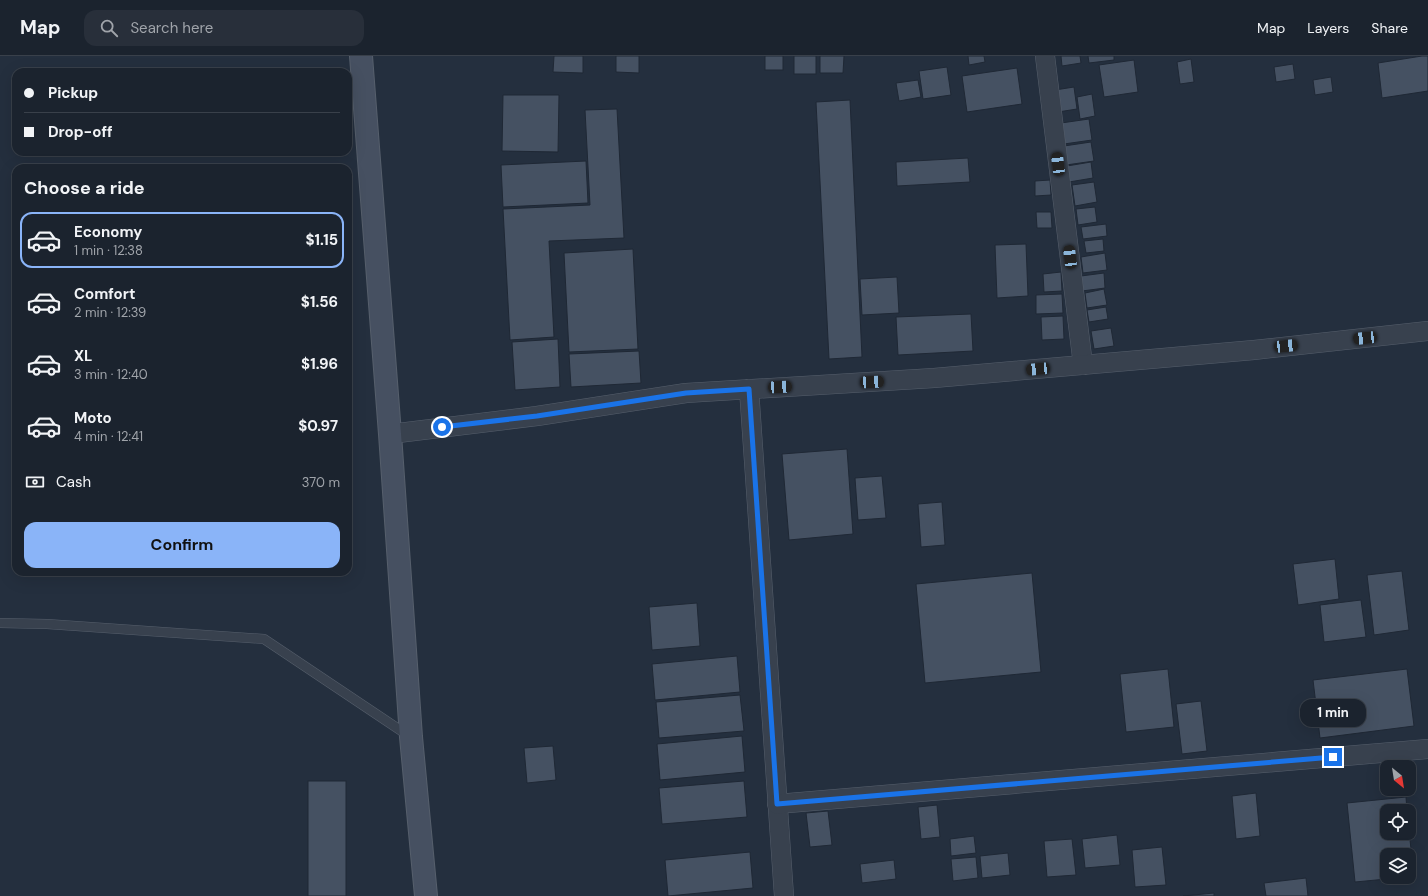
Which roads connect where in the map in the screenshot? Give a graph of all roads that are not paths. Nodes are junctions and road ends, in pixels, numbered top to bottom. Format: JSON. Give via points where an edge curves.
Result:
{"nodes":[{"id":1,"x":361,"y":56,"type":"edge"},
{"id":2,"x":1045,"y":56,"type":"edge"},
{"id":3,"x":1428,"y":331,"type":"edge"},
{"id":4,"x":1083,"y":365,"type":"junction"},
{"id":5,"x":749,"y":389,"type":"junction"},
{"id":6,"x":390,"y":434,"type":"junction"},
{"id":7,"x":0,"y":623,"type":"edge"},
{"id":8,"x":411,"y":737,"type":"junction"},
{"id":9,"x":1428,"y":749,"type":"edge"},
{"id":10,"x":777,"y":804,"type":"junction"},
{"id":11,"x":426,"y":896,"type":"edge"},
{"id":12,"x":784,"y":896,"type":"edge"}],
"edges":[{"from":1,"to":6,"type":"street"},
{"from":2,"to":4,"type":"street"},
{"from":3,"to":4,"type":"street"},
{"from":4,"to":5,"type":"street","via":[[934,378]]},
{"from":5,"to":6,"type":"street","via":[[686,393],[537,416]]},
{"from":5,"to":10,"type":"street"},
{"from":6,"to":8,"type":"street"},
{"from":7,"to":8,"type":"lane","via":[[264,639]]},
{"from":8,"to":11,"type":"street"},
{"from":9,"to":10,"type":"street"},
{"from":10,"to":12,"type":"street"}]}
